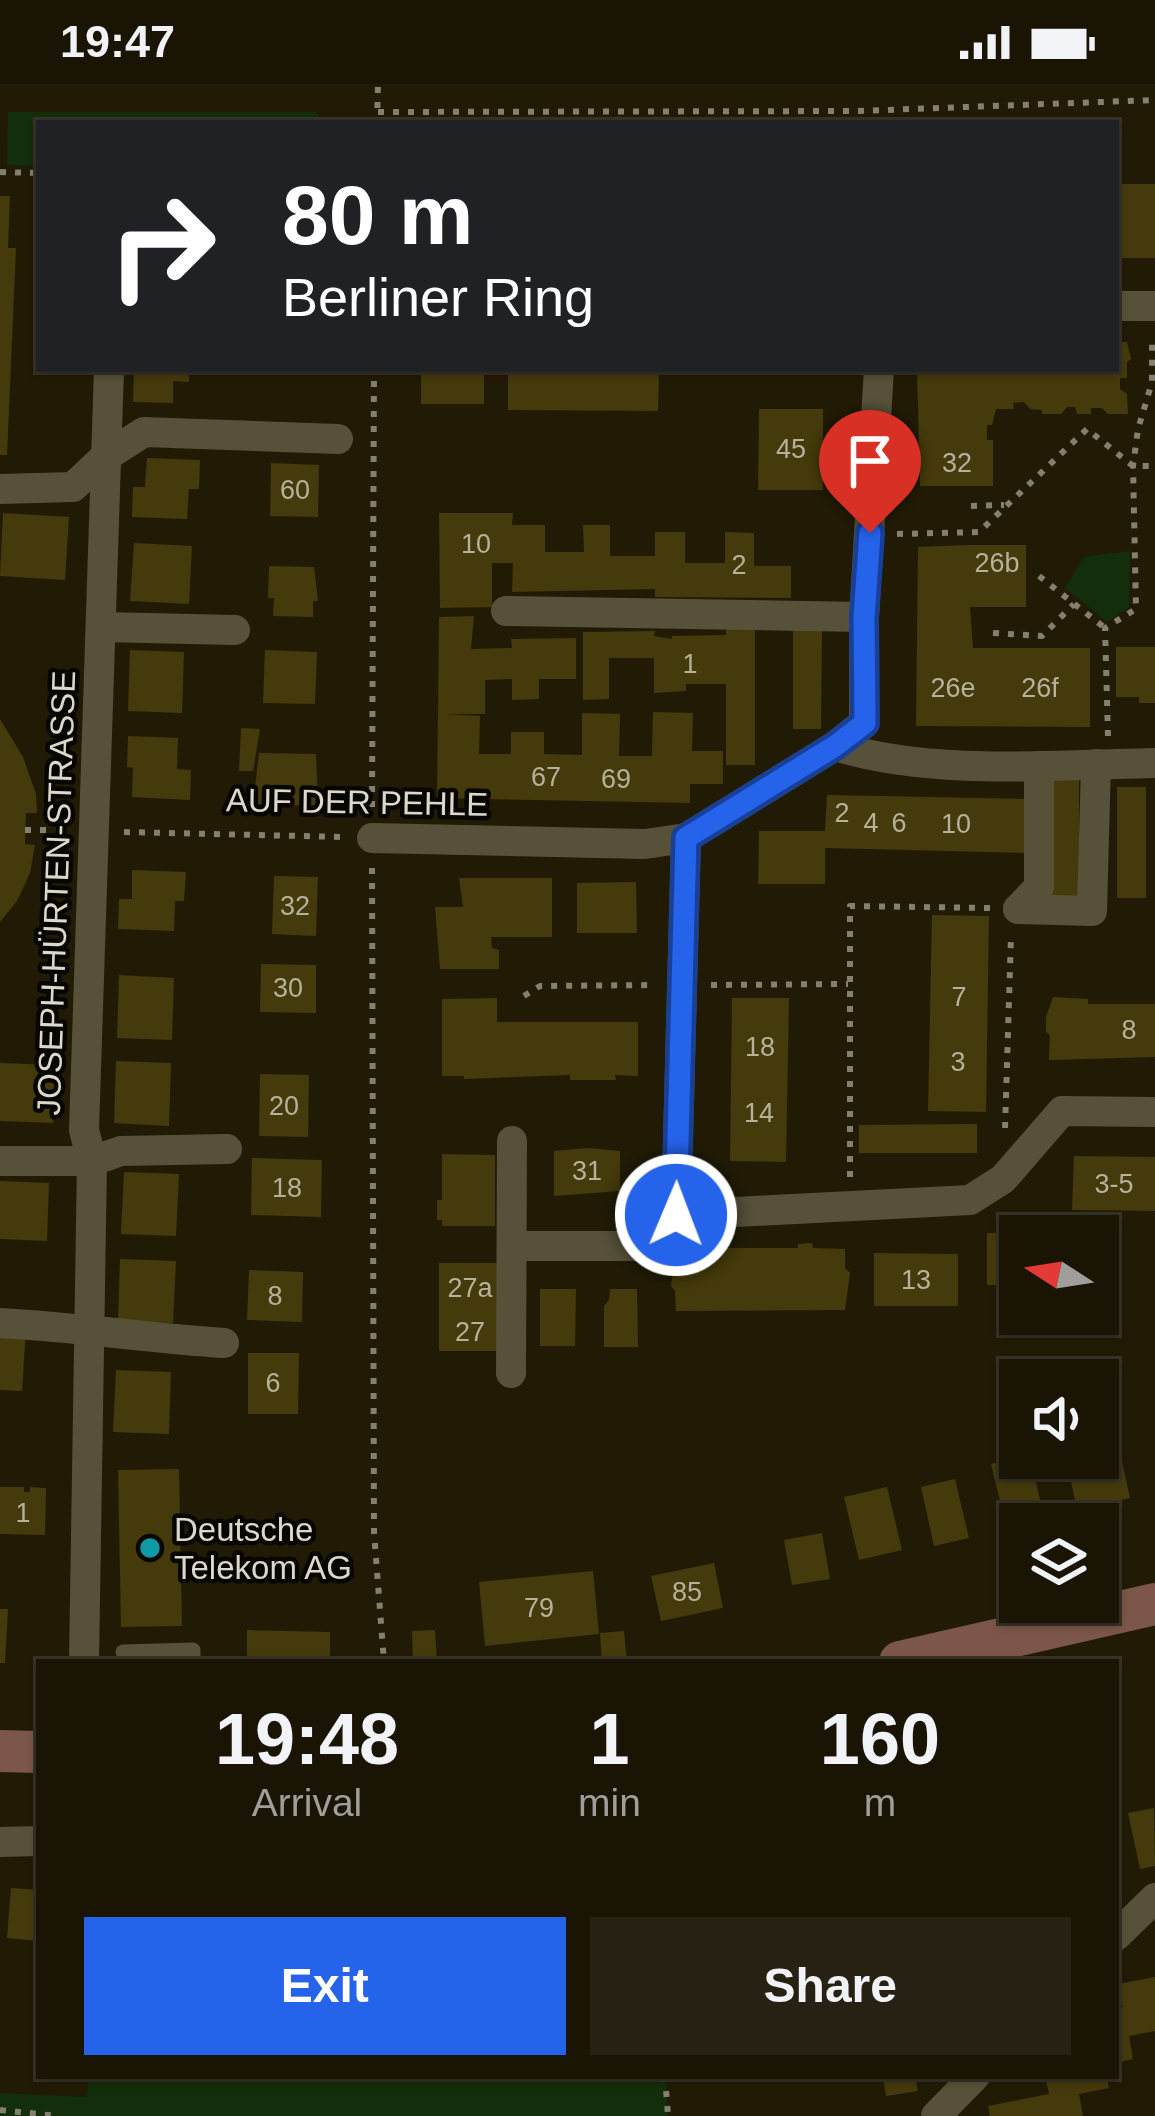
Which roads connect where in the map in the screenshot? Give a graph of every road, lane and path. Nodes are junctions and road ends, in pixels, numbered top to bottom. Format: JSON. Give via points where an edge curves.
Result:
{"nodes":[{"id":1,"x":378,"y":84,"type":"edge"},
{"id":2,"x":1155,"y":100,"type":"edge"},
{"id":3,"x":858,"y":111,"type":"junction"},
{"id":4,"x":377,"y":112,"type":"junction"},
{"id":5,"x":377,"y":120,"type":"edge"},
{"id":6,"x":858,"y":120,"type":"edge"},
{"id":7,"x":0,"y":172,"type":"edge"},
{"id":8,"x":36,"y":173,"type":"edge"},
{"id":9,"x":1119,"y":305,"type":"edge"},
{"id":10,"x":1152,"y":306,"type":"edge"},
{"id":11,"x":109,"y":372,"type":"edge"},
{"id":12,"x":374,"y":372,"type":"edge"},
{"id":13,"x":879,"y":372,"type":"edge"},
{"id":14,"x":338,"y":440,"type":"dead end"},
{"id":15,"x":105,"y":457,"type":"junction"},
{"id":16,"x":1133,"y":466,"type":"junction"},
{"id":17,"x":1155,"y":466,"type":"edge"},
{"id":18,"x":0,"y":488,"type":"edge"},
{"id":19,"x":1008,"y":504,"type":"junction"},
{"id":20,"x":971,"y":506,"type":"dead end"},
{"id":21,"x":887,"y":534,"type":"dead end"},
{"id":22,"x":1039,"y":576,"type":"dead end"},
{"id":23,"x":1074,"y":604,"type":"junction"},
{"id":24,"x":506,"y":611,"type":"dead end"},
{"id":25,"x":864,"y":617,"type":"junction"},
{"id":26,"x":101,"y":627,"type":"junction"},
{"id":27,"x":1105,"y":628,"type":"junction"},
{"id":28,"x":236,"y":630,"type":"dead end"},
{"id":29,"x":993,"y":633,"type":"dead end"},
{"id":30,"x":835,"y":746,"type":"junction"},
{"id":31,"x":1155,"y":763,"type":"edge"},
{"id":32,"x":1102,"y":764,"type":"junction"},
{"id":33,"x":1039,"y":766,"type":"junction"},
{"id":34,"x":26,"y":830,"type":"dead end"},
{"id":35,"x":93,"y":831,"type":"junction"},
{"id":36,"x":372,"y":838,"type":"junction"},
{"id":37,"x":686,"y":838,"type":"junction"},
{"id":38,"x":1018,"y":909,"type":"junction"},
{"id":39,"x":1155,"y":1112,"type":"edge"},
{"id":40,"x":512,"y":1141,"type":"dead end"},
{"id":41,"x":227,"y":1149,"type":"dead end"},
{"id":42,"x":0,"y":1160,"type":"edge"},
{"id":43,"x":92,"y":1161,"type":"junction"},
{"id":44,"x":1003,"y":1179,"type":"junction"},
{"id":45,"x":850,"y":1206,"type":"junction"},
{"id":46,"x":676,"y":1215,"type":"junction"},
{"id":47,"x":512,"y":1246,"type":"junction"},
{"id":48,"x":0,"y":1324,"type":"edge"},
{"id":49,"x":87,"y":1327,"type":"junction"},
{"id":50,"x":224,"y":1343,"type":"dead end"},
{"id":51,"x":512,"y":1373,"type":"dead end"},
{"id":52,"x":1155,"y":1604,"type":"edge"},
{"id":53,"x":123,"y":1652,"type":"dead end"},
{"id":54,"x":85,"y":1659,"type":"edge"},
{"id":55,"x":193,"y":1659,"type":"edge"},
{"id":56,"x":384,"y":1659,"type":"edge"},
{"id":57,"x":913,"y":1659,"type":"edge"},
{"id":58,"x":0,"y":1751,"type":"edge"},
{"id":59,"x":36,"y":1752,"type":"edge"},
{"id":60,"x":36,"y":1841,"type":"edge"},
{"id":61,"x":0,"y":1842,"type":"edge"},
{"id":62,"x":1155,"y":1898,"type":"edge"},
{"id":63,"x":1119,"y":1933,"type":"edge"},
{"id":64,"x":665,"y":2079,"type":"edge"},
{"id":65,"x":964,"y":2095,"type":"edge"},
{"id":66,"x":0,"y":2110,"type":"edge"},
{"id":67,"x":58,"y":2116,"type":"edge"},
{"id":68,"x":668,"y":2116,"type":"edge"},
{"id":69,"x":936,"y":2116,"type":"edge"}],
"edges":[{"from":1,"to":4,"type":"path"},
{"from":2,"to":3,"type":"path"},
{"from":3,"to":4,"type":"path"},
{"from":3,"to":6,"type":"path"},
{"from":4,"to":5,"type":"path"},
{"from":7,"to":8,"type":"path"},
{"from":9,"to":10,"type":"street"},
{"from":10,"to":16,"type":"path","via":[[1152,382]]},
{"from":11,"to":15,"type":"street","name":"JOSEPH-HÜRTEN-STRASSE"},
{"from":12,"to":36,"type":"path"},
{"from":13,"to":25,"type":"street"},
{"from":14,"to":15,"type":"street","via":[[144,432]]},
{"from":15,"to":18,"type":"street","via":[[74,487]]},
{"from":15,"to":26,"type":"street","name":"JOSEPH-HÜRTEN-STRASSE"},
{"from":16,"to":17,"type":"path"},
{"from":16,"to":19,"type":"path","via":[[1087,429]]},
{"from":16,"to":27,"type":"path","via":[[1136,609]]},
{"from":19,"to":20,"type":"path"},
{"from":19,"to":21,"type":"path","via":[[979,532]]},
{"from":22,"to":23,"type":"path"},
{"from":23,"to":27,"type":"path"},
{"from":23,"to":29,"type":"path","via":[[1042,636]]},
{"from":24,"to":25,"type":"street"},
{"from":25,"to":30,"type":"street","via":[[865,723]]},
{"from":26,"to":28,"type":"street","name":"JOSEPH-HÜRTEN-STRASSE"},
{"from":26,"to":35,"type":"street","name":"JOSEPH-HÜRTEN-STRASSE"},
{"from":27,"to":32,"type":"path"},
{"from":30,"to":33,"type":"street","via":[[880,759]]},
{"from":30,"to":37,"type":"street"},
{"from":31,"to":32,"type":"street"},
{"from":32,"to":33,"type":"street"},
{"from":32,"to":38,"type":"street","via":[[1092,911]]},
{"from":33,"to":38,"type":"street","via":[[1039,887]]},
{"from":34,"to":35,"type":"path","name":"AUF DER PEHLE"},
{"from":35,"to":36,"type":"path","name":"AUF DER PEHLE"},
{"from":35,"to":43,"type":"street","name":"JOSEPH-HÜRTEN-STRASSE","via":[[84,1130]]},
{"from":36,"to":37,"type":"street","name":"AUF DER PEHLE"},
{"from":36,"to":56,"type":"path","via":[[374,1532]]},
{"from":37,"to":46,"type":"street"},
{"from":38,"to":44,"type":"path"},
{"from":38,"to":45,"type":"path","via":[[850,906]]},
{"from":39,"to":44,"type":"street","via":[[1062,1111]]},
{"from":40,"to":47,"type":"street"},
{"from":41,"to":43,"type":"street","name":"JOSEPH-HÜRTEN-STRASSE","via":[[121,1151]]},
{"from":42,"to":43,"type":"street","name":"JOSEPH-HÜRTEN-STRASSE"},
{"from":43,"to":49,"type":"street","name":"JOSEPH-HÜRTEN-STRASSE"},
{"from":44,"to":45,"type":"street","via":[[970,1200]]},
{"from":45,"to":46,"type":"street"},
{"from":46,"to":47,"type":"street","via":[[636,1246]]},
{"from":47,"to":51,"type":"street"},
{"from":48,"to":49,"type":"street"},
{"from":49,"to":50,"type":"street"},
{"from":49,"to":54,"type":"street","name":"JOSEPH-HÜRTEN-STRASSE"},
{"from":52,"to":57,"type":"main road"},
{"from":53,"to":55,"type":"lane","via":[[193,1650]]},
{"from":58,"to":59,"type":"main road"},
{"from":60,"to":61,"type":"street"},
{"from":62,"to":63,"type":"street"},
{"from":64,"to":68,"type":"path"},
{"from":65,"to":69,"type":"street"},
{"from":66,"to":67,"type":"path"}]}
